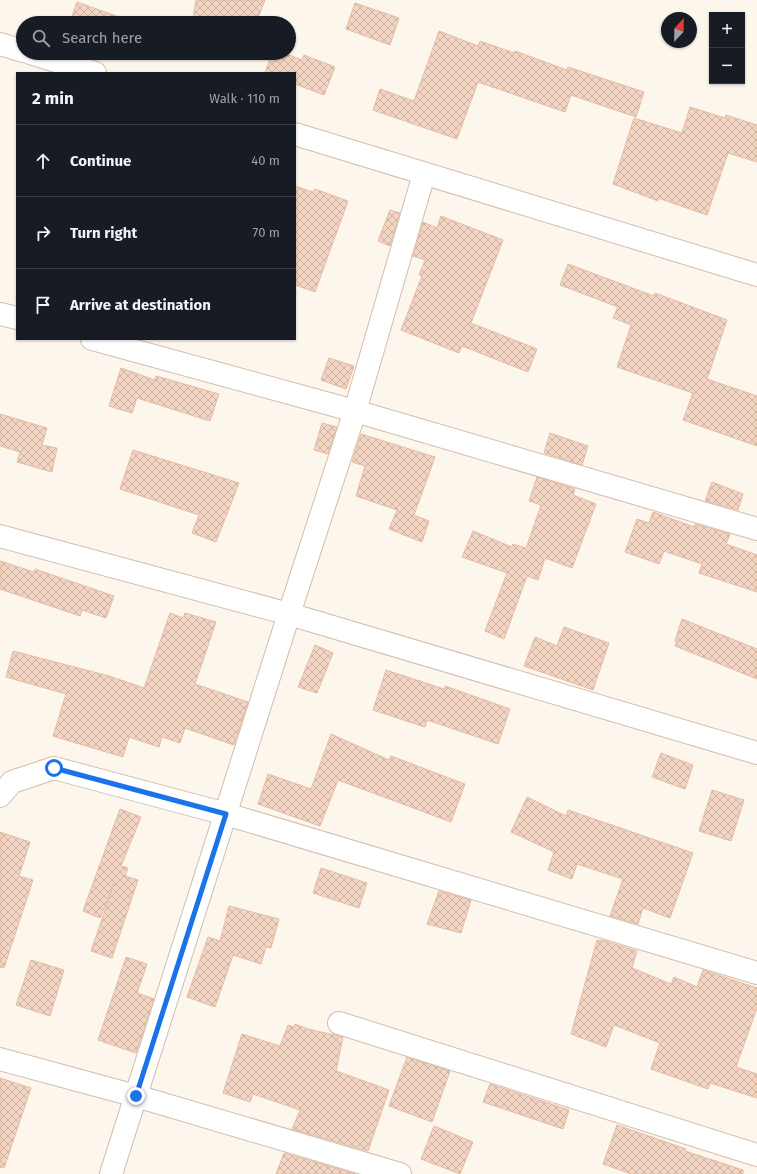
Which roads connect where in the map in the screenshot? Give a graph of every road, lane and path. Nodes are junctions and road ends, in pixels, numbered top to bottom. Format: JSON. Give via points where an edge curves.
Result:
{"nodes":[{"id":1,"x":0,"y":44,"type":"edge"},
{"id":2,"x":16,"y":49,"type":"edge"},
{"id":3,"x":53,"y":60,"type":"edge"},
{"id":4,"x":92,"y":72,"type":"edge"},
{"id":5,"x":296,"y":134,"type":"edge"},
{"id":6,"x":424,"y":174,"type":"junction"},
{"id":7,"x":757,"y":275,"type":"edge"},
{"id":8,"x":0,"y":314,"type":"edge"},
{"id":9,"x":16,"y":318,"type":"edge"},
{"id":10,"x":96,"y":340,"type":"edge"},
{"id":11,"x":355,"y":411,"type":"junction"},
{"id":12,"x":757,"y":529,"type":"edge"},
{"id":13,"x":0,"y":536,"type":"edge"},
{"id":14,"x":289,"y":614,"type":"junction"},
{"id":15,"x":757,"y":753,"type":"edge"},
{"id":16,"x":0,"y":796,"type":"edge"},
{"id":17,"x":226,"y":814,"type":"junction"},
{"id":18,"x":757,"y":973,"type":"edge"},
{"id":19,"x":339,"y":1023,"type":"dead end"},
{"id":20,"x":0,"y":1059,"type":"edge"},
{"id":21,"x":136,"y":1096,"type":"junction"},
{"id":22,"x":757,"y":1155,"type":"edge"},
{"id":23,"x":111,"y":1174,"type":"edge"},
{"id":24,"x":400,"y":1174,"type":"edge"}],
"edges":[{"from":1,"to":2,"type":"street"},
{"from":3,"to":4,"type":"street"},
{"from":5,"to":6,"type":"street"},
{"from":6,"to":7,"type":"street"},
{"from":6,"to":11,"type":"street"},
{"from":8,"to":9,"type":"street"},
{"from":10,"to":11,"type":"street"},
{"from":11,"to":12,"type":"street"},
{"from":11,"to":14,"type":"street"},
{"from":13,"to":14,"type":"street"},
{"from":14,"to":15,"type":"street"},
{"from":14,"to":17,"type":"street"},
{"from":16,"to":17,"type":"street","via":[[12,782],[54,768]]},
{"from":17,"to":18,"type":"street"},
{"from":17,"to":21,"type":"street"},
{"from":19,"to":22,"type":"street"},
{"from":20,"to":21,"type":"street"},
{"from":21,"to":23,"type":"street"},
{"from":21,"to":24,"type":"street"}]}
